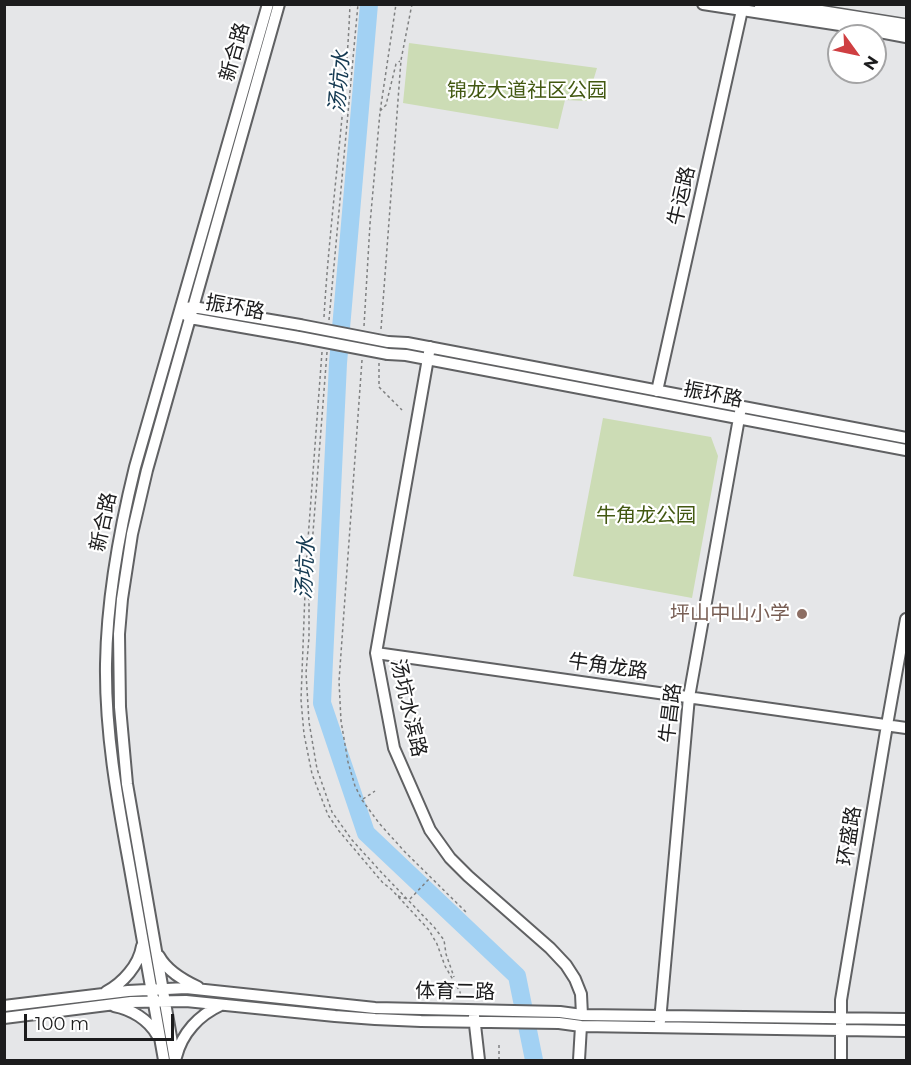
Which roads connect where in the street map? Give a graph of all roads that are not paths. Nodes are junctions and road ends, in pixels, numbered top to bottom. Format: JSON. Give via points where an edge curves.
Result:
{"nodes":[{"id":1,"x":268,"y":4,"type":"edge"},
{"id":2,"x":279,"y":4,"type":"edge"},
{"id":3,"x":703,"y":4,"type":"edge"},
{"id":4,"x":762,"y":4,"type":"edge"},
{"id":5,"x":742,"y":10,"type":"junction"},
{"id":6,"x":906,"y":27,"type":"edge"},
{"id":7,"x":906,"y":37,"type":"edge"},
{"id":8,"x":180,"y":309,"type":"junction"},
{"id":9,"x":192,"y":313,"type":"junction"},
{"id":10,"x":299,"y":331,"type":"junction"},
{"id":11,"x":429,"y":347,"type":"junction"},
{"id":12,"x":428,"y":359,"type":"junction"},
{"id":13,"x":657,"y":391,"type":"junction"},
{"id":14,"x":741,"y":407,"type":"junction"},
{"id":15,"x":739,"y":418,"type":"junction"},
{"id":16,"x":906,"y":438,"type":"edge"},
{"id":17,"x":906,"y":450,"type":"edge"},
{"id":18,"x":906,"y":620,"type":"edge"},
{"id":19,"x":376,"y":653,"type":"junction"},
{"id":20,"x":689,"y":697,"type":"junction"},
{"id":21,"x":887,"y":725,"type":"junction"},
{"id":22,"x":906,"y":728,"type":"edge"},
{"id":23,"x":142,"y":940,"type":"junction"},
{"id":24,"x":156,"y":949,"type":"junction"},
{"id":25,"x":163,"y":989,"type":"junction"},
{"id":26,"x":151,"y":990,"type":"junction"},
{"id":27,"x":209,"y":991,"type":"junction"},
{"id":28,"x":101,"y":994,"type":"junction"},
{"id":29,"x":159,"y":1002,"type":"junction"},
{"id":30,"x":221,"y":1004,"type":"junction"},
{"id":31,"x":108,"y":1005,"type":"junction"},
{"id":32,"x":4,"y":1006,"type":"edge"},
{"id":33,"x":474,"y":1016,"type":"junction"},
{"id":34,"x":512,"y":1017,"type":"junction"},
{"id":35,"x":4,"y":1018,"type":"edge"},
{"id":36,"x":906,"y":1019,"type":"edge"},
{"id":37,"x":582,"y":1020,"type":"junction"},
{"id":38,"x":660,"y":1021,"type":"junction"},
{"id":39,"x":841,"y":1024,"type":"junction"},
{"id":40,"x":906,"y":1031,"type":"edge"},
{"id":41,"x":161,"y":1044,"type":"junction"},
{"id":42,"x":164,"y":1060,"type":"edge"},
{"id":43,"x":176,"y":1060,"type":"edge"},
{"id":44,"x":479,"y":1060,"type":"edge"},
{"id":45,"x":579,"y":1060,"type":"edge"},
{"id":46,"x":841,"y":1060,"type":"edge"}],
"edges":[{"from":1,"to":8,"type":"street","name":"新合路"},
{"from":2,"to":9,"type":"street","name":"新合路"},
{"from":3,"to":5,"type":"street"},
{"from":4,"to":6,"type":"highway"},
{"from":5,"to":7,"type":"street"},
{"from":5,"to":13,"type":"street","name":"牛运路"},
{"from":8,"to":9,"type":"street","name":"振环路"},
{"from":8,"to":23,"type":"street","name":"新合路","via":[[127,498],[114,563],[108,622],[106,667],[115,786]]},
{"from":9,"to":10,"type":"street","name":"振环路"},
{"from":9,"to":24,"type":"street","name":"新合路","via":[[139,501],[119,634],[127,784]]},
{"from":10,"to":11,"type":"street","name":"振环路","bridge":true},
{"from":10,"to":12,"type":"street","name":"振环路","bridge":true,"via":[[384,357]]},
{"from":11,"to":12,"type":"street","name":"汤坑水滨路"},
{"from":11,"to":13,"type":"street","name":"振环路"},
{"from":12,"to":15,"type":"street","name":"振环路"},
{"from":12,"to":19,"type":"street","name":"汤坑水滨路"},
{"from":13,"to":14,"type":"street","name":"振环路"},
{"from":14,"to":15,"type":"street","name":"牛昌路"},
{"from":14,"to":16,"type":"street","name":"振环路"},
{"from":15,"to":17,"type":"street","name":"振环路"},
{"from":15,"to":20,"type":"street","name":"牛昌路"},
{"from":18,"to":21,"type":"street","name":"环盛路"},
{"from":19,"to":20,"type":"street","name":"牛角龙路"},
{"from":19,"to":37,"type":"street","name":"汤坑水滨路","via":[[394,748],[430,830],[468,876],[566,965],[581,994]]},
{"from":20,"to":21,"type":"street","name":"牛角龙路"},
{"from":20,"to":38,"type":"street","name":"牛昌路"},
{"from":21,"to":22,"type":"street","name":"牛角龙路"},
{"from":21,"to":39,"type":"street","name":"环盛路","via":[[841,1000]]},
{"from":23,"to":26,"type":"street","name":"新合路"},
{"from":23,"to":28,"type":"street","via":[[141,952],[129,972]]},
{"from":24,"to":25,"type":"street","name":"新合路"},
{"from":24,"to":27,"type":"street","via":[[161,960],[178,976]]},
{"from":25,"to":26,"type":"street","name":"体育二路"},
{"from":25,"to":27,"type":"street","name":"体育二路"},
{"from":25,"to":29,"type":"street","name":"新合路"},
{"from":26,"to":28,"type":"street","name":"体育二路"},
{"from":26,"to":29,"type":"street","name":"新合路"},
{"from":27,"to":33,"type":"street","name":"体育二路"},
{"from":28,"to":32,"type":"street","name":"体育二路"},
{"from":29,"to":30,"type":"street","name":"体育二路"},
{"from":29,"to":31,"type":"street","name":"体育二路"},
{"from":29,"to":41,"type":"street","name":"新合路"},
{"from":29,"to":43,"type":"street","name":"新合路"},
{"from":30,"to":33,"type":"street","name":"体育二路","via":[[420,1021]]},
{"from":30,"to":43,"type":"street","via":[[192,1026],[179,1046]]},
{"from":31,"to":35,"type":"street","name":"体育二路"},
{"from":31,"to":41,"type":"street","via":[[139,1016]]},
{"from":33,"to":34,"type":"street","name":"体育二路"},
{"from":33,"to":44,"type":"street"},
{"from":34,"to":37,"type":"street","name":"体育二路","via":[[559,1023]]},
{"from":34,"to":37,"type":"street","name":"体育二路","via":[[560,1012]]},
{"from":36,"to":39,"type":"street","name":"体育二路"},
{"from":37,"to":38,"type":"street","name":"体育二路"},
{"from":37,"to":45,"type":"street","name":"汤坑水滨路"},
{"from":38,"to":39,"type":"street","name":"体育二路"},
{"from":39,"to":40,"type":"street","name":"体育二路"},
{"from":39,"to":46,"type":"street","name":"环盛路"},
{"from":41,"to":42,"type":"street","name":"新合路"}]}
